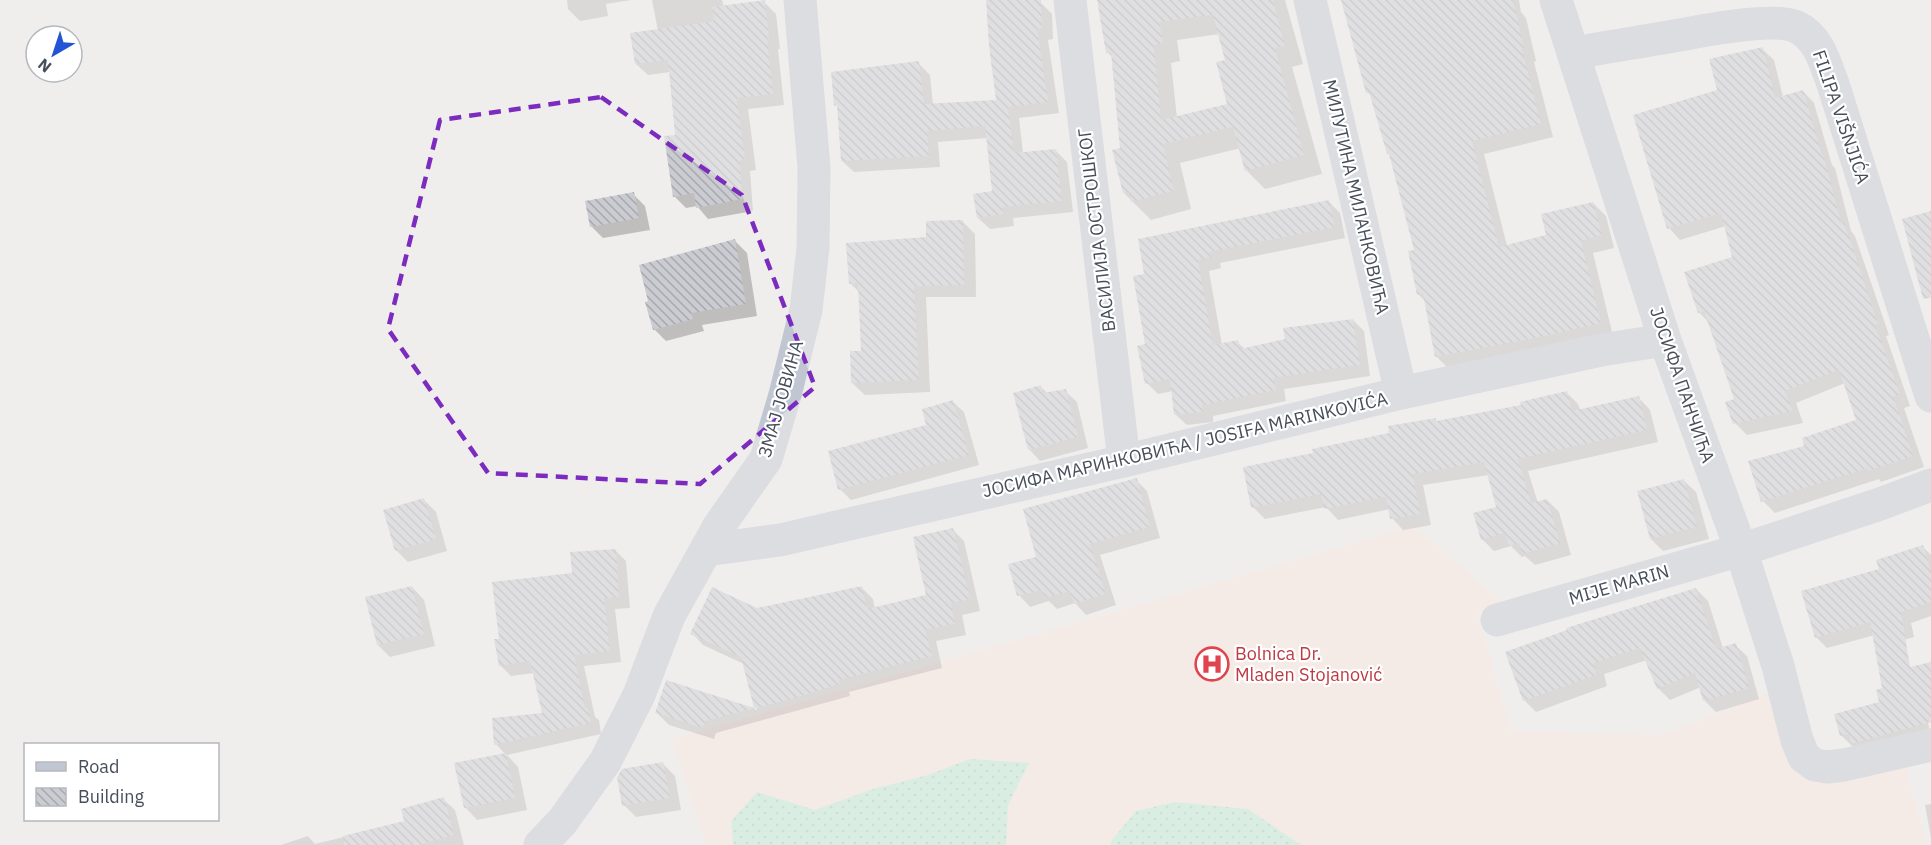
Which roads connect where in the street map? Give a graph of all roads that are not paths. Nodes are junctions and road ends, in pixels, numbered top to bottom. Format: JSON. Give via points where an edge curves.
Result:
{"nodes":[{"id":1,"x":800,"y":0,"type":"edge"},
{"id":2,"x":1070,"y":0,"type":"edge"},
{"id":3,"x":1310,"y":0,"type":"edge"},
{"id":4,"x":1556,"y":0,"type":"edge"},
{"id":5,"x":1574,"y":53,"type":"junction"},
{"id":6,"x":1665,"y":340,"type":"junction"},
{"id":7,"x":1401,"y":393,"type":"junction"},
{"id":8,"x":1931,"y":396,"type":"edge"},
{"id":9,"x":1124,"y":461,"type":"junction"},
{"id":10,"x":1931,"y":485,"type":"edge"},
{"id":11,"x":706,"y":550,"type":"junction"},
{"id":12,"x":1741,"y":550,"type":"junction"},
{"id":13,"x":1497,"y":620,"type":"dead end"},
{"id":14,"x":1931,"y":746,"type":"edge"},
{"id":15,"x":540,"y":845,"type":"edge"}],
"edges":[{"from":1,"to":11,"type":"street","name":"ЗМАЈ ЈОВИНА","via":[[814,168],[813,248],[806,310],[766,459]]},
{"from":2,"to":9,"type":"street","name":"ВАСИЛИЈА ОСТРОШКОГ"},
{"from":3,"to":7,"type":"street","name":"МИЛУТИНА МИЛАНКОВИЋА"},
{"from":4,"to":5,"type":"street","name":"ЈОСИФА ПАНЧИЋА"},
{"from":5,"to":6,"type":"street","name":"ЈОСИФА ПАНЧИЋА"},
{"from":5,"to":8,"type":"street","name":"FILIPA VIŠNJIĆA","via":[[1731,26],[1782,23],[1797,27],[1810,37],[1822,54],[1833,84]]},
{"from":6,"to":7,"type":"street","name":"ЈОСИФА МАРИНКОВИЋА / JOSIFA MARINKOVIĆA"},
{"from":6,"to":12,"type":"street","name":"ЈОСИФА ПАНЧИЋА"},
{"from":7,"to":9,"type":"street","name":"ЈОСИФА МАРИНКОВИЋА / JOSIFA MARINKOVIĆA"},
{"from":9,"to":11,"type":"street","name":"ЈОСИФА МАРИНКОВИЋА / JOSIFA MARINKOVIĆA","via":[[780,540]]},
{"from":10,"to":12,"type":"street"},
{"from":11,"to":15,"type":"street","name":"ЗМАЈ ЈОВИНА","via":[[669,616],[639,695],[605,762],[562,822]]},
{"from":12,"to":13,"type":"street","name":"MIJE MARIN"},
{"from":12,"to":14,"type":"street","name":"ЈОСИФА ПАНЧИЋА","via":[[1804,757],[1827,767]]}]}
